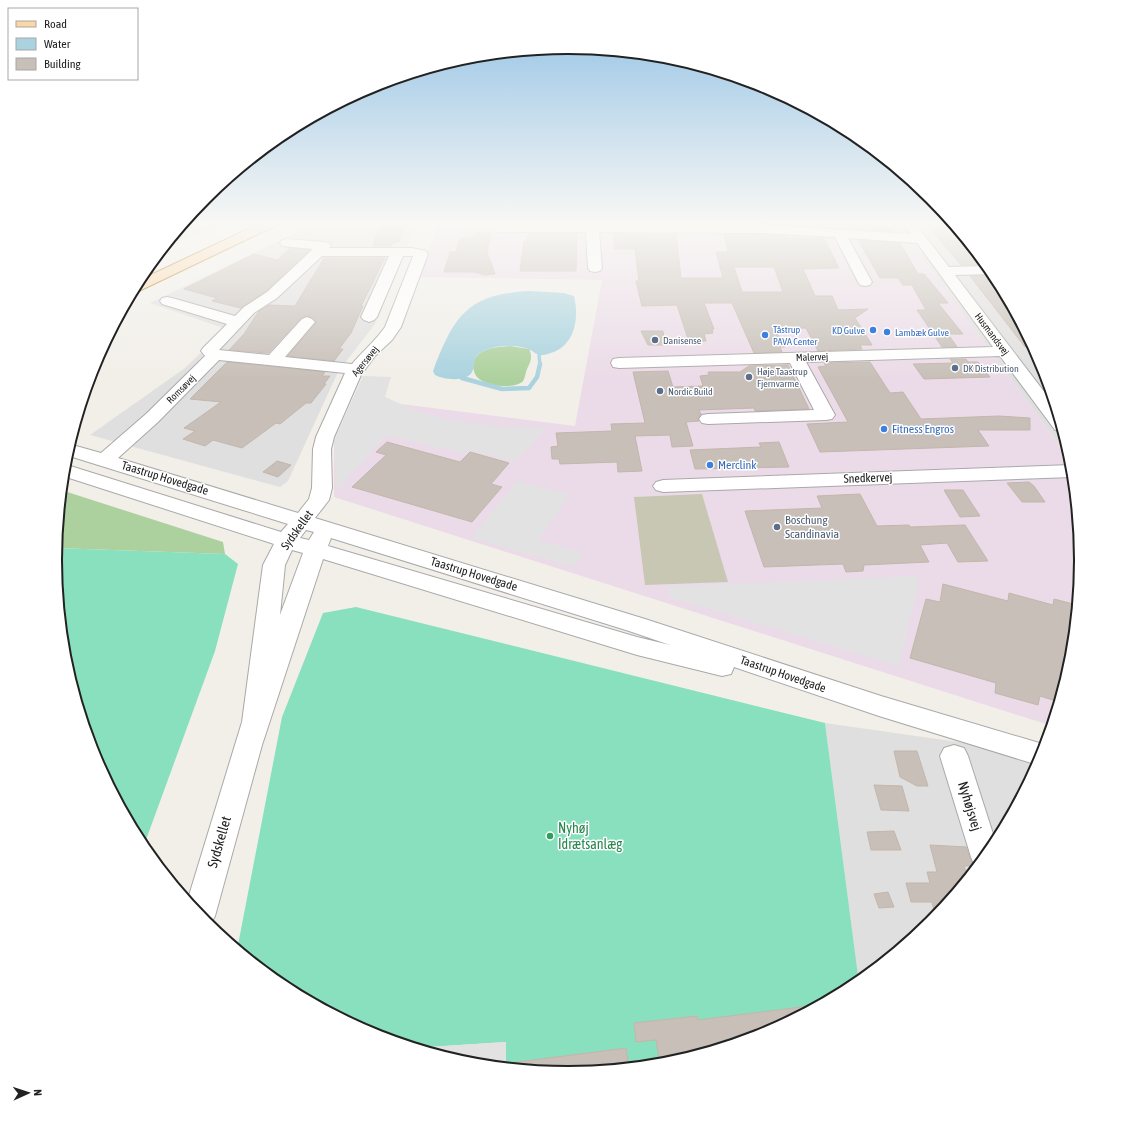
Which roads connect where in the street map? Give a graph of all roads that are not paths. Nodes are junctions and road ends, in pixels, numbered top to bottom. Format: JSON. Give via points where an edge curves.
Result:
{"nodes":[{"id":1,"x":163,"y":274,"type":"edge"},
{"id":2,"x":294,"y":274,"type":"edge"},
{"id":3,"x":388,"y":274,"type":"edge"},
{"id":4,"x":414,"y":274,"type":"edge"},
{"id":5,"x":861,"y":274,"type":"edge"},
{"id":6,"x":947,"y":274,"type":"edge"},
{"id":7,"x":865,"y":282,"type":"dead end"},
{"id":8,"x":144,"y":283,"type":"edge"},
{"id":9,"x":167,"y":301,"type":"dead end"},
{"id":10,"x":369,"y":317,"type":"dead end"},
{"id":11,"x":238,"y":322,"type":"junction"},
{"id":12,"x":308,"y":322,"type":"dead end"},
{"id":13,"x":1005,"y":351,"type":"junction"},
{"id":14,"x":215,"y":355,"type":"junction"},
{"id":15,"x":796,"y":358,"type":"junction"},
{"id":16,"x":273,"y":361,"type":"junction"},
{"id":17,"x":619,"y":363,"type":"dead end"},
{"id":18,"x":356,"y":369,"type":"junction"},
{"id":19,"x":1052,"y":411,"type":"edge"},
{"id":20,"x":708,"y":419,"type":"dead end"},
{"id":21,"x":74,"y":451,"type":"edge"},
{"id":22,"x":105,"y":460,"type":"junction"},
{"id":23,"x":1066,"y":471,"type":"edge"},
{"id":24,"x":69,"y":472,"type":"edge"},
{"id":25,"x":664,"y":486,"type":"dead end"},
{"id":26,"x":319,"y":500,"type":"junction"},
{"id":27,"x":302,"y":521,"type":"junction"},
{"id":28,"x":325,"y":528,"type":"junction"},
{"id":29,"x":286,"y":541,"type":"junction"},
{"id":30,"x":315,"y":550,"type":"junction"},
{"id":31,"x":879,"y":706,"type":"junction"},
{"id":32,"x":254,"y":721,"type":"junction"},
{"id":33,"x":1036,"y":753,"type":"edge"},
{"id":34,"x":954,"y":756,"type":"dead end"},
{"id":35,"x":984,"y":850,"type":"edge"},
{"id":36,"x":201,"y":909,"type":"edge"}],
"edges":[{"from":1,"to":8,"type":"main road"},
{"from":2,"to":11,"type":"street","via":[[272,295],[249,310]]},
{"from":3,"to":10,"type":"street"},
{"from":4,"to":18,"type":"street","name":"Agersøvej","via":[[393,327]]},
{"from":5,"to":7,"type":"street"},
{"from":6,"to":13,"type":"street","name":"Husmandsvej"},
{"from":9,"to":11,"type":"street"},
{"from":11,"to":14,"type":"street","via":[[209,351]]},
{"from":12,"to":16,"type":"street"},
{"from":13,"to":15,"type":"street","name":"Malervej"},
{"from":13,"to":19,"type":"street","name":"Husmandsvej"},
{"from":14,"to":16,"type":"street"},
{"from":14,"to":22,"type":"street","name":"Romsøvej","via":[[152,418]]},
{"from":15,"to":17,"type":"street","name":"Malervej"},
{"from":15,"to":20,"type":"street","via":[[826,415]]},
{"from":16,"to":18,"type":"street"},
{"from":18,"to":26,"type":"street","name":"Agersøvej","via":[[325,437]]},
{"from":21,"to":22,"type":"street","name":"Taastrup Hovedgade"},
{"from":22,"to":27,"type":"street","name":"Taastrup Hovedgade"},
{"from":23,"to":25,"type":"street","name":"Snedkervej"},
{"from":24,"to":29,"type":"street","name":"Taastrup Hovedgade"},
{"from":26,"to":27,"type":"street","name":"Sydskellet"},
{"from":26,"to":28,"type":"street","name":"Sydskellet"},
{"from":27,"to":28,"type":"street","name":"Taastrup Hovedgade"},
{"from":27,"to":29,"type":"street","name":"Sydskellet"},
{"from":28,"to":30,"type":"street","name":"Sydskellet"},
{"from":28,"to":31,"type":"street","name":"Taastrup Hovedgade","via":[[637,625]]},
{"from":29,"to":30,"type":"street","name":"Taastrup Hovedgade"},
{"from":29,"to":32,"type":"street","name":"Sydskellet","via":[[274,566]]},
{"from":30,"to":31,"type":"street","name":"Taastrup Hovedgade","via":[[637,646]]},
{"from":30,"to":32,"type":"street","name":"Sydskellet"},
{"from":31,"to":33,"type":"street","name":"Taastrup Hovedgade"},
{"from":32,"to":36,"type":"street","name":"Sydskellet"},
{"from":34,"to":35,"type":"street","name":"Nyhøjsvej"}]}
